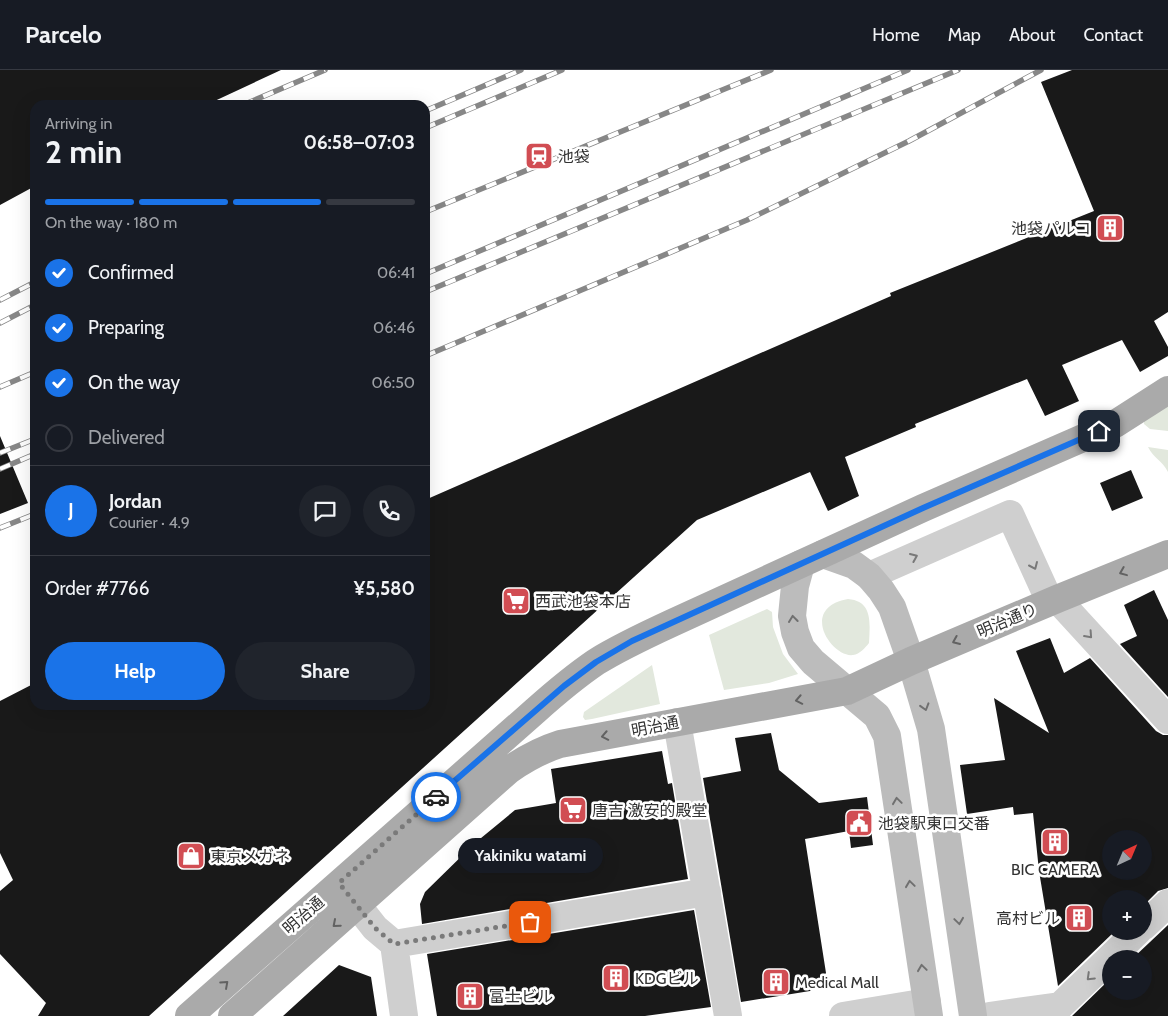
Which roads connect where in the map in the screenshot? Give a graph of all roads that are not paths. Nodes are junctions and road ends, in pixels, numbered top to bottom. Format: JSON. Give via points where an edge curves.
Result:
{"nodes":[{"id":1,"x":1168,"y":390,"type":"edge"},
{"id":2,"x":1168,"y":554,"type":"edge"},
{"id":3,"x":812,"y":559,"type":"junction"},
{"id":4,"x":869,"y":576,"type":"junction"},
{"id":5,"x":1053,"y":600,"type":"junction"},
{"id":6,"x":911,"y":661,"type":"junction"},
{"id":7,"x":847,"y":691,"type":"junction"},
{"id":8,"x":1168,"y":720,"type":"edge"},
{"id":9,"x":677,"y":722,"type":"junction"},
{"id":10,"x":339,"y":883,"type":"junction"},
{"id":11,"x":706,"y":892,"type":"junction"},
{"id":12,"x":1168,"y":903,"type":"edge"},
{"id":13,"x":357,"y":906,"type":"junction"},
{"id":14,"x":1152,"y":918,"type":"edge"},
{"id":15,"x":1129,"y":940,"type":"edge"},
{"id":16,"x":394,"y":944,"type":"junction"},
{"id":17,"x":928,"y":1009,"type":"edge"},
{"id":18,"x":189,"y":1016,"type":"edge"},
{"id":19,"x":232,"y":1016,"type":"edge"},
{"id":20,"x":404,"y":1016,"type":"edge"},
{"id":21,"x":728,"y":1016,"type":"edge"},
{"id":22,"x":843,"y":1016,"type":"edge"},
{"id":23,"x":973,"y":1016,"type":"edge"},
{"id":24,"x":989,"y":1016,"type":"edge"}],
"edges":[{"from":1,"to":3,"type":"main road","name":"明治通","via":[[1115,424]]},
{"from":2,"to":5,"type":"main road","name":"明治通り","one_way":true},
{"from":3,"to":4,"type":"street","via":[[840,559]]},
{"from":7,"to":3,"type":"street","one_way":true,"via":[[807,655],[795,632],[792,602]]},
{"from":3,"to":10,"type":"main road","name":"明治通","via":[[632,641],[596,662],[535,710]]},
{"from":4,"to":5,"type":"street","one_way":true,"via":[[1010,514]]},
{"from":4,"to":6,"type":"street","via":[[892,607]]},
{"from":5,"to":6,"type":"main road","name":"明治通り","one_way":true},
{"from":5,"to":8,"type":"street","one_way":true},
{"from":6,"to":7,"type":"main road","name":"明治通り"},
{"from":6,"to":23,"type":"street","one_way":true,"via":[[931,729]]},
{"from":7,"to":9,"type":"main road","name":"明治通","one_way":true},
{"from":17,"to":7,"type":"street","one_way":true,"via":[[887,736],[877,716]]},
{"from":9,"to":11,"type":"street"},
{"from":9,"to":13,"type":"main road","name":"明治通","one_way":true,"via":[[560,744],[524,759]]},
{"from":10,"to":13,"type":"street"},
{"from":18,"to":10,"type":"main road","name":"明治通","one_way":true},
{"from":11,"to":16,"type":"street"},
{"from":11,"to":21,"type":"street"},
{"from":12,"to":14,"type":"street"},
{"from":13,"to":16,"type":"street"},
{"from":13,"to":19,"type":"main road","name":"明治通","one_way":true},
{"from":15,"to":24,"type":"street","one_way":true,"via":[[1060,1006]]},
{"from":16,"to":20,"type":"street"},
{"from":17,"to":22,"type":"street"}]}
